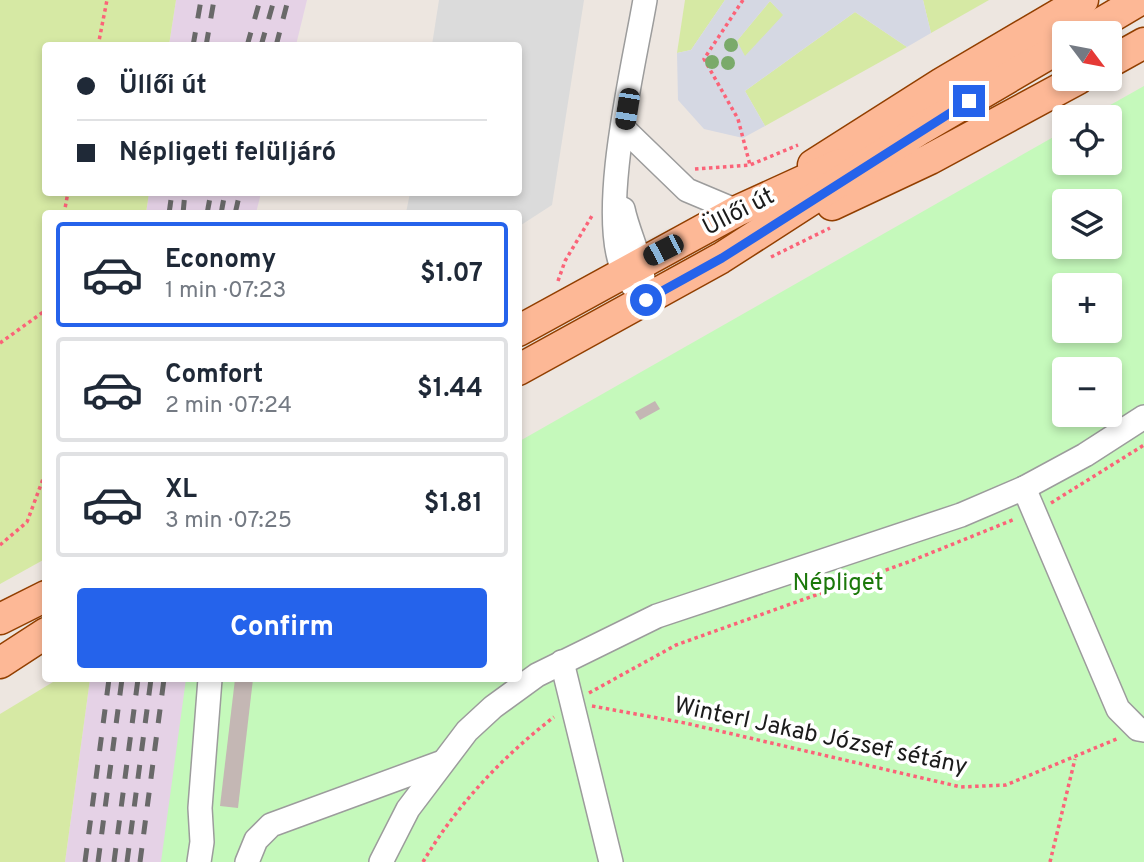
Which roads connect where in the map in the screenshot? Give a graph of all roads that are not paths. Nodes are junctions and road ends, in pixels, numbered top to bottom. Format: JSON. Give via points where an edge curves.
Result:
{"nodes":[{"id":1,"x":645,"y":0,"type":"edge"},
{"id":2,"x":1083,"y":0,"type":"edge"},
{"id":3,"x":1140,"y":0,"type":"edge"},
{"id":4,"x":1104,"y":21,"type":"edge"},
{"id":5,"x":1144,"y":43,"type":"edge"},
{"id":6,"x":1052,"y":52,"type":"edge"},
{"id":7,"x":1122,"y":55,"type":"edge"},
{"id":8,"x":1057,"y":91,"type":"edge"},
{"id":9,"x":624,"y":129,"type":"junction"},
{"id":10,"x":921,"y":129,"type":"junction"},
{"id":11,"x":750,"y":204,"type":"junction"},
{"id":12,"x":722,"y":258,"type":"junction"},
{"id":13,"x":632,"y":266,"type":"junction"},
{"id":14,"x":646,"y":300,"type":"junction"},
{"id":15,"x":522,"y":329,"type":"edge"},
{"id":16,"x":522,"y":368,"type":"edge"},
{"id":17,"x":1144,"y":417,"type":"edge"},
{"id":18,"x":1024,"y":488,"type":"junction"},
{"id":19,"x":42,"y":598,"type":"edge"},
{"id":20,"x":0,"y":619,"type":"edge"},
{"id":21,"x":42,"y":636,"type":"edge"},
{"id":22,"x":562,"y":662,"type":"junction"},
{"id":23,"x":0,"y":663,"type":"edge"},
{"id":24,"x":528,"y":670,"type":"edge"},
{"id":25,"x":210,"y":682,"type":"edge"},
{"id":26,"x":517,"y":682,"type":"edge"},
{"id":27,"x":1141,"y":729,"type":"edge"},
{"id":28,"x":440,"y":763,"type":"junction"},
{"id":29,"x":199,"y":862,"type":"edge"},
{"id":30,"x":247,"y":862,"type":"edge"},
{"id":31,"x":381,"y":862,"type":"edge"},
{"id":32,"x":611,"y":862,"type":"edge"}],
"edges":[{"from":1,"to":9,"type":"street"},
{"from":2,"to":11,"type":"main road"},
{"from":3,"to":4,"type":"main road"},
{"from":5,"to":7,"type":"main road"},
{"from":6,"to":10,"type":"main road"},
{"from":8,"to":12,"type":"main road","via":[[930,159]]},
{"from":9,"to":11,"type":"street","via":[[687,190]]},
{"from":9,"to":13,"type":"street","via":[[616,176]]},
{"from":10,"to":11,"type":"main road","name":"Üllői út"},
{"from":10,"to":12,"type":"main road","name":"Üllői út"},
{"from":11,"to":13,"type":"main road","name":"Üllői út"},
{"from":12,"to":14,"type":"main road","name":"Üllői út"},
{"from":13,"to":14,"type":"street"},
{"from":13,"to":15,"type":"main road","name":"Üllői út"},
{"from":14,"to":16,"type":"main road","name":"Üllői út"},
{"from":17,"to":18,"type":"street"},
{"from":18,"to":22,"type":"street","via":[[961,515],[657,616]]},
{"from":18,"to":27,"type":"street","via":[[1118,709]]},
{"from":19,"to":20,"type":"main road"},
{"from":21,"to":23,"type":"main road"},
{"from":22,"to":24,"type":"street"},
{"from":22,"to":32,"type":"street"},
{"from":25,"to":29,"type":"street"},
{"from":26,"to":28,"type":"street"},
{"from":28,"to":30,"type":"street","via":[[271,825],[256,839]]},
{"from":28,"to":31,"type":"street","via":[[408,809]]}]}
